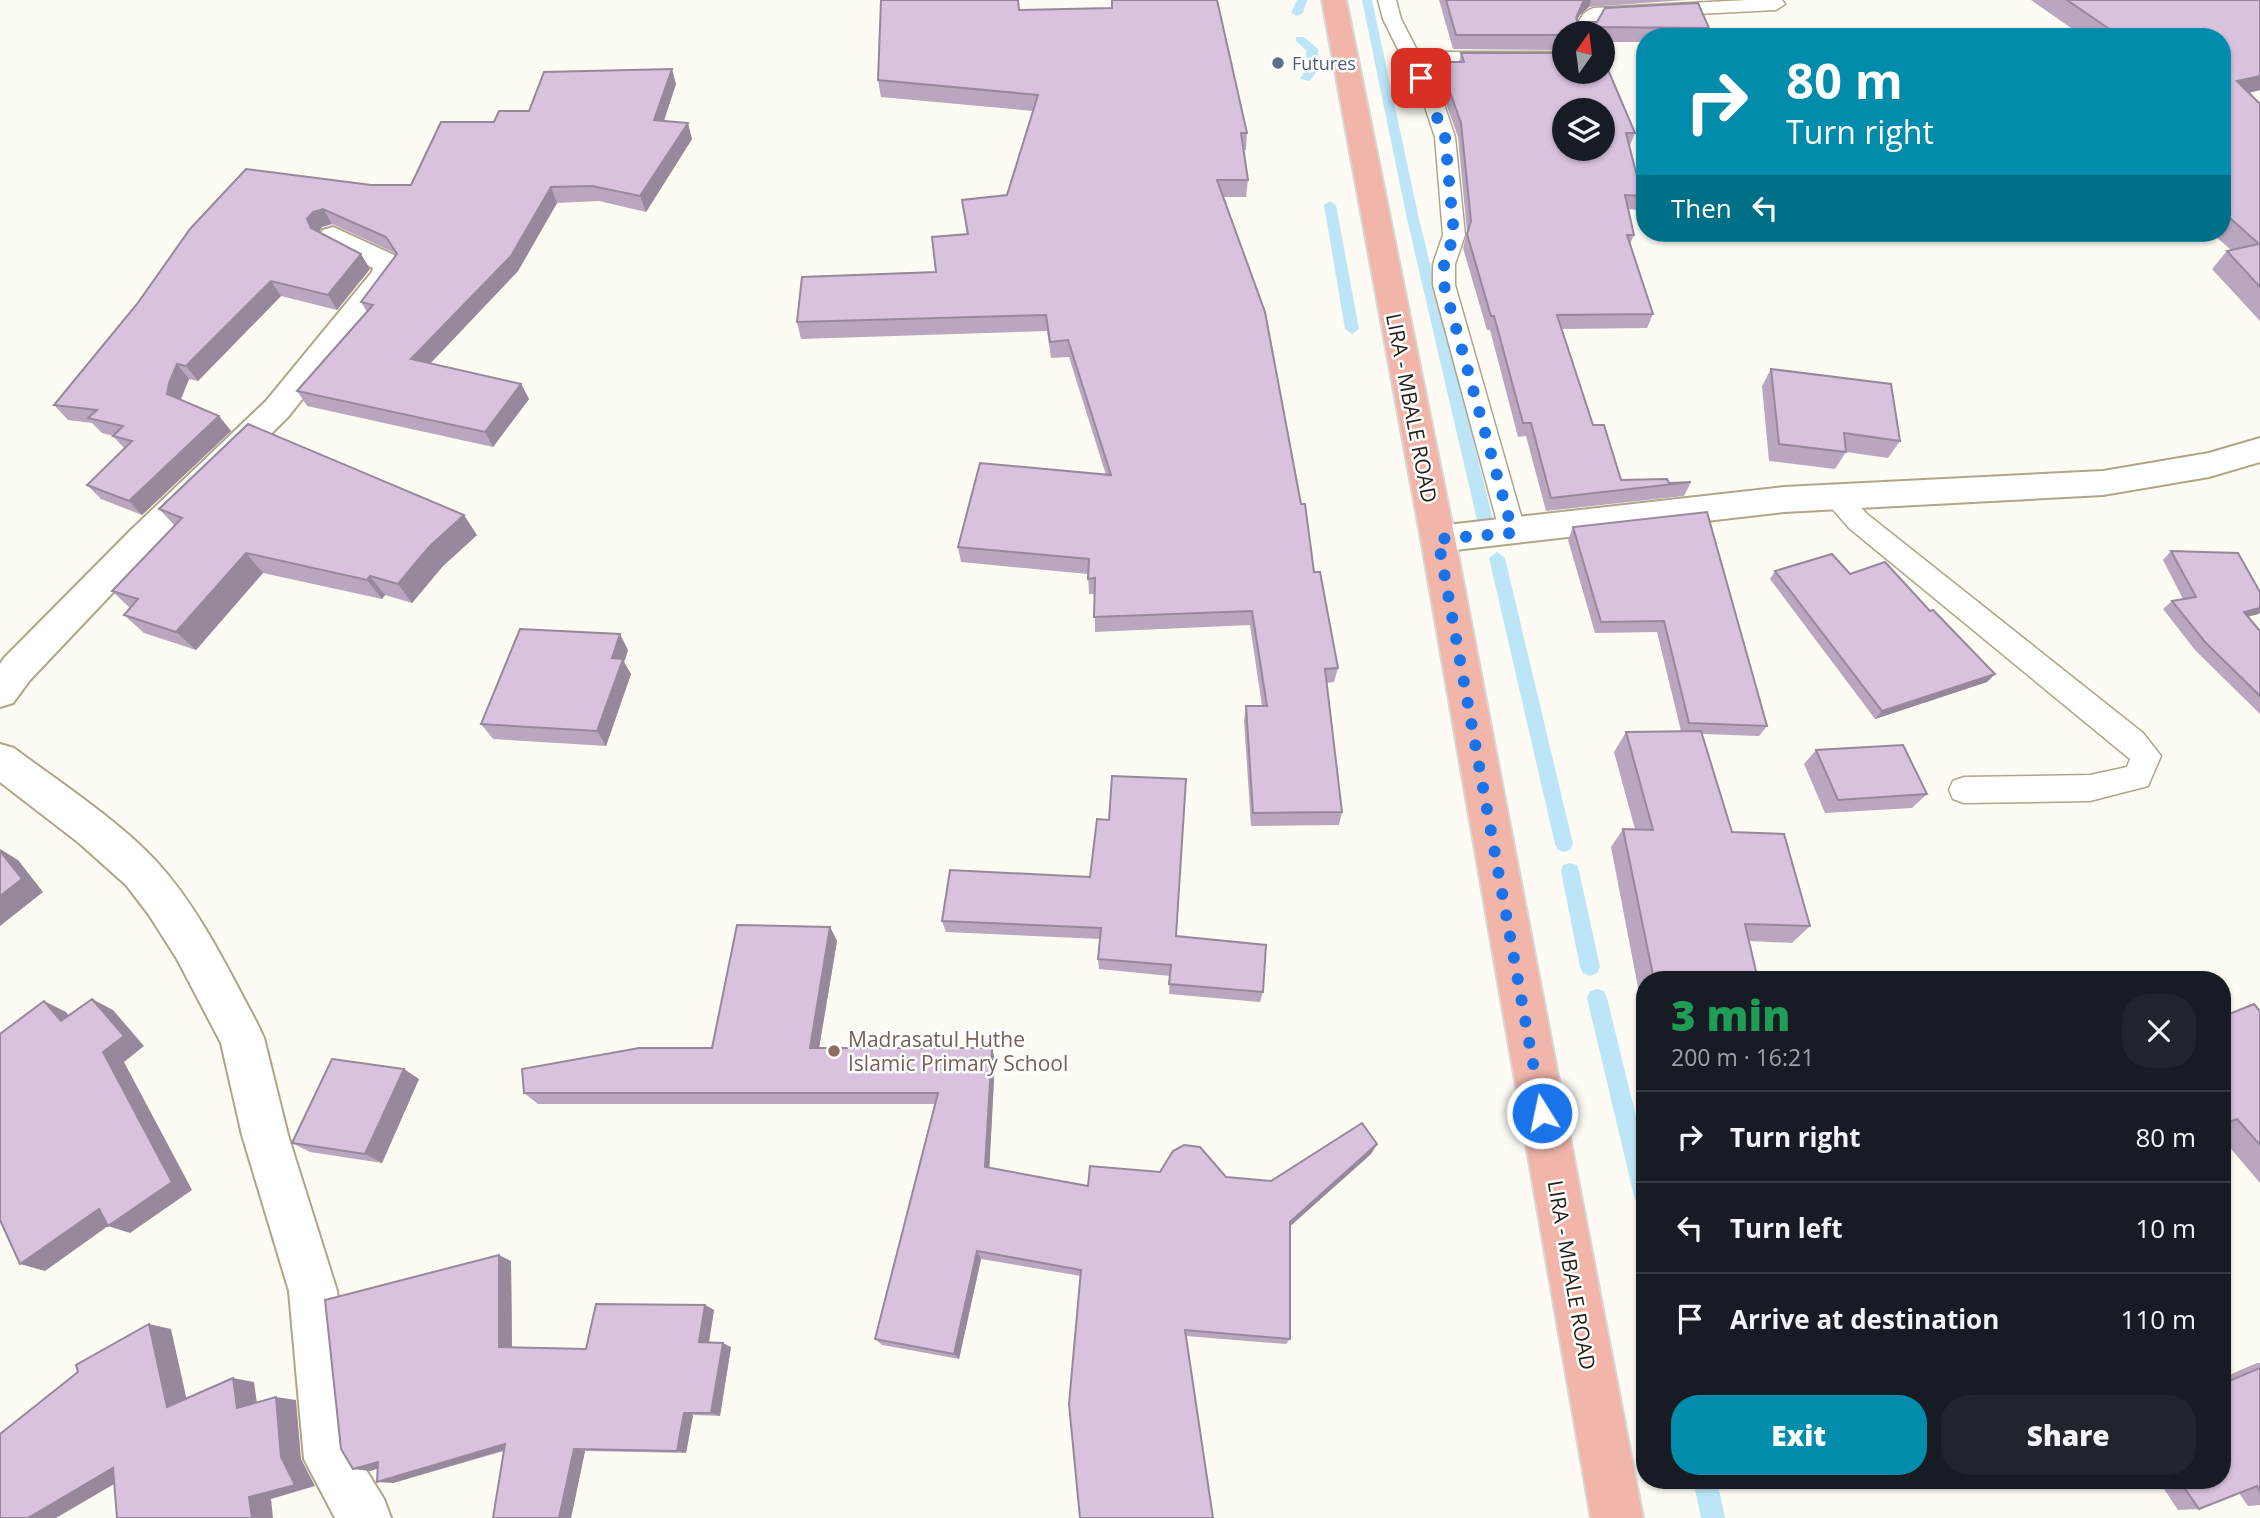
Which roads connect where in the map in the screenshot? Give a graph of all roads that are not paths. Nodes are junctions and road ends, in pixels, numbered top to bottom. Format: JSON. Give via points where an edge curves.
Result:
{"nodes":[{"id":1,"x":1334,"y":0,"type":"edge"},
{"id":2,"x":1387,"y":0,"type":"edge"},
{"id":3,"x":1776,"y":4,"type":"dead end"},
{"id":4,"x":1588,"y":21,"type":"edge"},
{"id":5,"x":1411,"y":58,"type":"junction"},
{"id":6,"x":1552,"y":58,"type":"edge"},
{"id":7,"x":333,"y":236,"type":"edge"},
{"id":8,"x":2260,"y":450,"type":"edge"},
{"id":9,"x":1834,"y":496,"type":"junction"},
{"id":10,"x":1513,"y":533,"type":"junction"},
{"id":11,"x":1438,"y":539,"type":"junction"},
{"id":12,"x":0,"y":692,"type":"edge"},
{"id":13,"x":0,"y":760,"type":"edge"},
{"id":14,"x":1964,"y":790,"type":"dead end"},
{"id":15,"x":365,"y":1518,"type":"edge"},
{"id":16,"x":1616,"y":1518,"type":"edge"}],
"edges":[{"from":1,"to":11,"type":"main road","name":"LIRA - MBALE ROAD"},
{"from":2,"to":5,"type":"lane"},
{"from":3,"to":4,"type":"lane","via":[[1594,14]]},
{"from":5,"to":6,"type":"lane"},
{"from":5,"to":10,"type":"lane","via":[[1445,137],[1454,235],[1444,264],[1444,285]]},
{"from":7,"to":12,"type":"street","via":[[384,262],[388,268],[385,275],[277,409],[134,548]]},
{"from":8,"to":9,"type":"street","via":[[2140,477],[2024,491]]},
{"from":9,"to":10,"type":"street","via":[[1670,511]]},
{"from":9,"to":14,"type":"lane","via":[[1858,521],[2146,756],[2137,777],[2090,788]]},
{"from":10,"to":11,"type":"street"},
{"from":11,"to":16,"type":"main road","name":"LIRA - MBALE ROAD"},
{"from":13,"to":15,"type":"street","via":[[140,872],[192,945],[242,1038],[265,1135],[313,1291],[330,1459]]}]}
